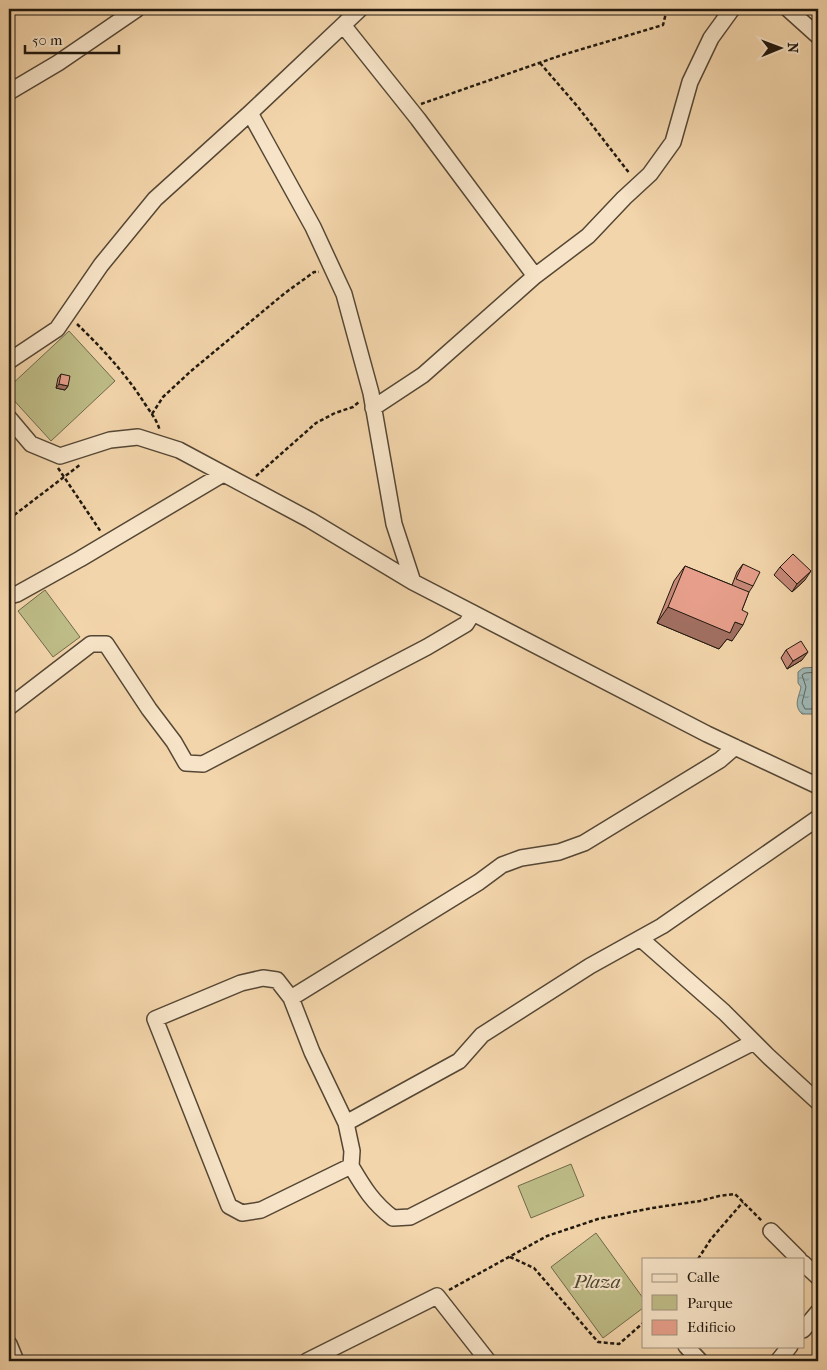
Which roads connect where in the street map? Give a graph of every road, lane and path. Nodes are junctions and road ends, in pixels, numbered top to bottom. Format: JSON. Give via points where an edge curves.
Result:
{"nodes":[{"id":1,"x":136,"y":9,"type":"edge"},
{"id":2,"x":360,"y":9,"type":"edge"},
{"id":3,"x":666,"y":9,"type":"edge"},
{"id":4,"x":732,"y":9,"type":"edge"},
{"id":5,"x":788,"y":9,"type":"edge"},
{"id":6,"x":343,"y":25,"type":"junction"},
{"id":7,"x":818,"y":36,"type":"edge"},
{"id":8,"x":540,"y":63,"type":"junction"},
{"id":9,"x":9,"y":92,"type":"edge"},
{"id":10,"x":409,"y":108,"type":"junction"},
{"id":11,"x":250,"y":113,"type":"junction"},
{"id":12,"x":639,"y":185,"type":"junction"},
{"id":13,"x":333,"y":270,"type":"junction"},
{"id":14,"x":535,"y":276,"type":"junction"},
{"id":15,"x":67,"y":314,"type":"junction"},
{"id":16,"x":9,"y":362,"type":"edge"},
{"id":17,"x":371,"y":392,"type":"junction"},
{"id":18,"x":373,"y":408,"type":"junction"},
{"id":19,"x":152,"y":414,"type":"junction"},
{"id":20,"x":9,"y":418,"type":"edge"},
{"id":21,"x":164,"y":444,"type":"junction"},
{"id":22,"x":94,"y":446,"type":"junction"},
{"id":23,"x":46,"y":450,"type":"junction"},
{"id":24,"x":223,"y":474,"type":"junction"},
{"id":25,"x":64,"y":478,"type":"junction"},
{"id":26,"x":246,"y":486,"type":"junction"},
{"id":27,"x":9,"y":519,"type":"edge"},
{"id":28,"x":108,"y":542,"type":"junction"},
{"id":29,"x":413,"y":582,"type":"junction"},
{"id":30,"x":9,"y":596,"type":"edge"},
{"id":31,"x":472,"y":612,"type":"junction"},
{"id":32,"x":9,"y":707,"type":"edge"},
{"id":33,"x":735,"y":747,"type":"junction"},
{"id":34,"x":818,"y":786,"type":"edge"},
{"id":35,"x":818,"y":818,"type":"edge"},
{"id":36,"x":641,"y":939,"type":"junction"},
{"id":37,"x":291,"y":998,"type":"junction"},
{"id":38,"x":754,"y":1042,"type":"junction"},
{"id":39,"x":818,"y":1102,"type":"edge"},
{"id":40,"x":346,"y":1123,"type":"junction"},
{"id":41,"x":351,"y":1166,"type":"junction"},
{"id":42,"x":743,"y":1202,"type":"junction"},
{"id":43,"x":771,"y":1231,"type":"joint"},
{"id":44,"x":510,"y":1257,"type":"junction"},
{"id":45,"x":699,"y":1258,"type":"edge"},
{"id":46,"x":798,"y":1258,"type":"edge"},
{"id":47,"x":804,"y":1264,"type":"edge"},
{"id":48,"x":818,"y":1278,"type":"edge"},
{"id":49,"x":437,"y":1296,"type":"junction"},
{"id":50,"x":818,"y":1312,"type":"edge"},
{"id":51,"x":642,"y":1324,"type":"edge"},
{"id":52,"x":804,"y":1329,"type":"edge"},
{"id":53,"x":9,"y":1344,"type":"edge"},
{"id":54,"x":688,"y":1348,"type":"edge"},
{"id":55,"x":788,"y":1348,"type":"edge"},
{"id":56,"x":16,"y":1361,"type":"edge"},
{"id":57,"x":308,"y":1361,"type":"edge"},
{"id":58,"x":488,"y":1361,"type":"edge"},
{"id":59,"x":700,"y":1361,"type":"edge"},
{"id":60,"x":778,"y":1361,"type":"edge"}],
"edges":[{"from":1,"to":9,"type":"street","via":[[58,63]]},
{"from":2,"to":6,"type":"street"},
{"from":3,"to":8,"type":"path","via":[[663,24]]},
{"from":4,"to":12,"type":"street","via":[[711,38],[690,82],[673,142]]},
{"from":5,"to":7,"type":"street"},
{"from":6,"to":10,"type":"street"},
{"from":6,"to":11,"type":"street"},
{"from":8,"to":10,"type":"path"},
{"from":8,"to":12,"type":"path"},
{"from":10,"to":14,"type":"street"},
{"from":11,"to":13,"type":"street"},
{"from":11,"to":15,"type":"street","via":[[155,199],[101,265]]},
{"from":12,"to":14,"type":"street","via":[[588,236]]},
{"from":13,"to":17,"type":"street","via":[[344,294]]},
{"from":13,"to":19,"type":"path","via":[[314,272],[286,293],[163,397]]},
{"from":14,"to":18,"type":"street","via":[[424,375]]},
{"from":15,"to":16,"type":"street","via":[[57,329]]},
{"from":15,"to":19,"type":"path","via":[[117,365]]},
{"from":17,"to":18,"type":"street"},
{"from":17,"to":26,"type":"path","via":[[353,407],[316,423]]},
{"from":18,"to":29,"type":"street","via":[[394,524]]},
{"from":19,"to":21,"type":"path","via":[[158,422]]},
{"from":20,"to":23,"type":"street","via":[[31,444]]},
{"from":21,"to":22,"type":"street","via":[[138,437],[110,440]]},
{"from":21,"to":24,"type":"street"},
{"from":22,"to":23,"type":"street","via":[[60,456]]},
{"from":22,"to":25,"type":"path","via":[[83,462]]},
{"from":23,"to":25,"type":"path"},
{"from":24,"to":26,"type":"street"},
{"from":24,"to":28,"type":"street"},
{"from":25,"to":27,"type":"path"},
{"from":25,"to":28,"type":"path"},
{"from":26,"to":29,"type":"street"},
{"from":28,"to":30,"type":"street"},
{"from":29,"to":31,"type":"street"},
{"from":31,"to":32,"type":"street","via":[[466,624],[427,647],[203,764],[186,763],[106,644],[91,644]]},
{"from":31,"to":33,"type":"street"},
{"from":33,"to":34,"type":"street"},
{"from":33,"to":37,"type":"street","via":[[720,760],[584,843],[502,865]]},
{"from":35,"to":36,"type":"street"},
{"from":36,"to":38,"type":"street"},
{"from":36,"to":40,"type":"street","via":[[590,966],[482,1036],[459,1061]]},
{"from":37,"to":40,"type":"street","via":[[312,1052]]},
{"from":37,"to":41,"type":"street","via":[[277,980],[263,978],[241,983],[155,1019],[229,1206],[242,1213],[261,1210]]},
{"from":38,"to":39,"type":"street"},
{"from":38,"to":41,"type":"street","via":[[410,1217],[393,1218],[378,1207]]},
{"from":40,"to":41,"type":"street","via":[[352,1152]]},
{"from":42,"to":43,"type":"path"},
{"from":42,"to":44,"type":"path","via":[[735,1194],[598,1219],[547,1236]]},
{"from":42,"to":45,"type":"path","via":[[716,1232]]},
{"from":43,"to":46,"type":"street"},
{"from":44,"to":49,"type":"path"},
{"from":44,"to":51,"type":"path","via":[[534,1268],[598,1342],[620,1344]]},
{"from":47,"to":48,"type":"street"},
{"from":49,"to":57,"type":"street"},
{"from":49,"to":58,"type":"street"},
{"from":50,"to":52,"type":"street"},
{"from":53,"to":56,"type":"street"},
{"from":54,"to":59,"type":"street"},
{"from":55,"to":60,"type":"street"}]}
